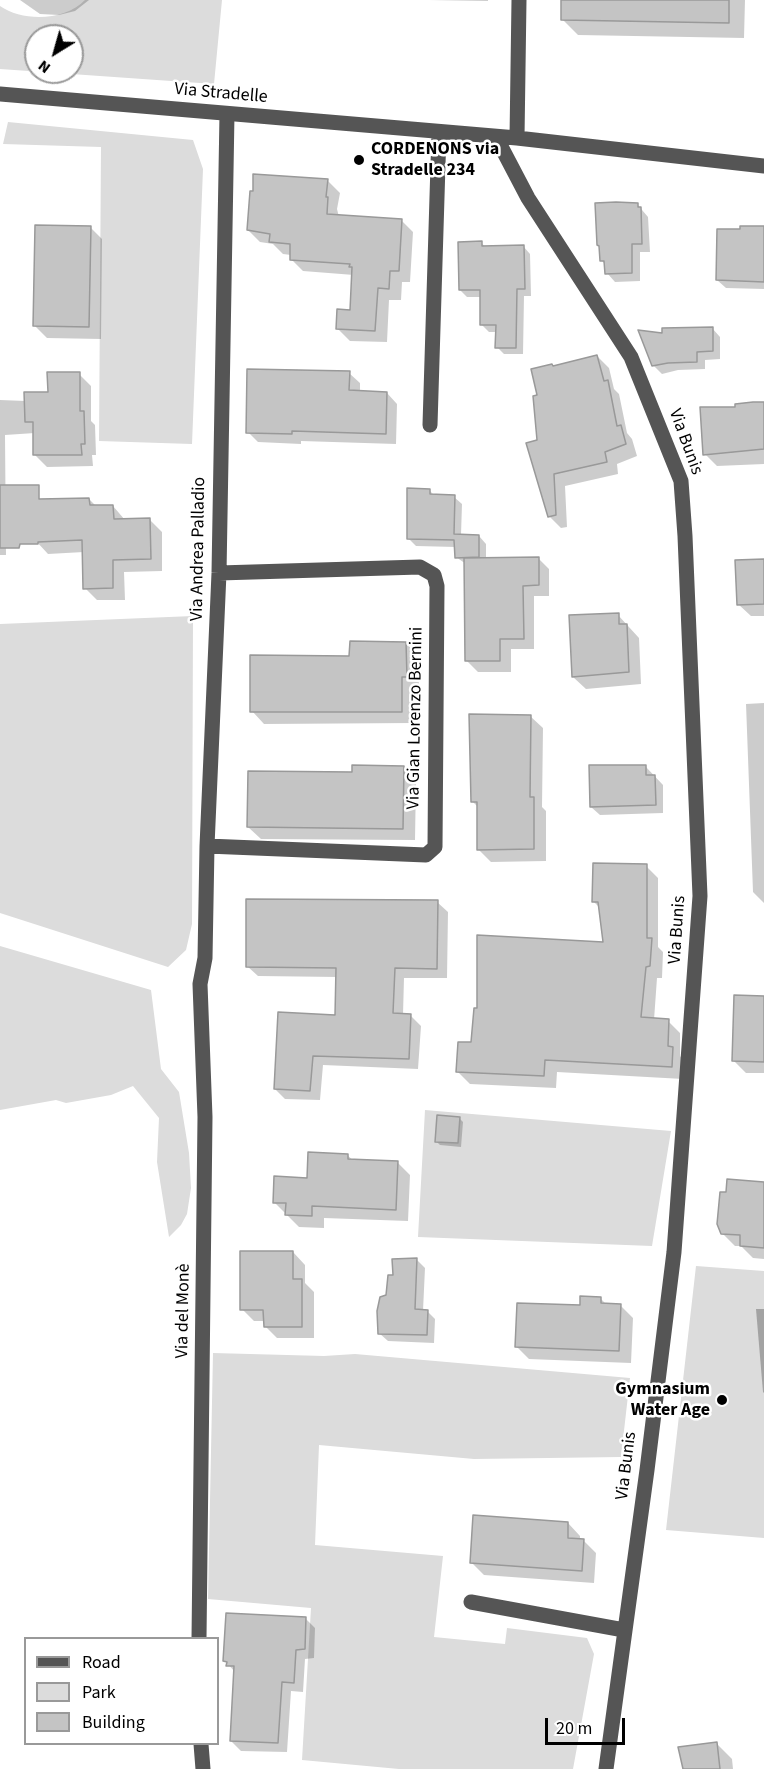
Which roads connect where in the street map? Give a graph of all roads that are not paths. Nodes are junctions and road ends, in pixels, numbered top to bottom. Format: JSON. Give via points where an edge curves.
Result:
{"nodes":[{"id":1,"x":519,"y":0,"type":"edge"},
{"id":2,"x":0,"y":94,"type":"edge"},
{"id":3,"x":226,"y":114,"type":"junction"},
{"id":4,"x":439,"y":132,"type":"junction"},
{"id":5,"x":496,"y":136,"type":"junction"},
{"id":6,"x":517,"y":138,"type":"junction"},
{"id":7,"x":764,"y":166,"type":"edge"},
{"id":8,"x":430,"y":425,"type":"dead end"},
{"id":9,"x":219,"y":573,"type":"junction"},
{"id":10,"x":207,"y":846,"type":"junction"},
{"id":11,"x":200,"y":984,"type":"joint"},
{"id":12,"x":471,"y":1602,"type":"dead end"},
{"id":13,"x":624,"y":1630,"type":"junction"},
{"id":14,"x":199,"y":1637,"type":"edge"},
{"id":15,"x":201,"y":1745,"type":"edge"},
{"id":16,"x":203,"y":1769,"type":"edge"},
{"id":17,"x":606,"y":1769,"type":"edge"}],
"edges":[{"from":1,"to":6,"type":"street"},
{"from":2,"to":3,"type":"street","name":"Via Stradelle"},
{"from":3,"to":4,"type":"street","name":"Via Stradelle"},
{"from":3,"to":9,"type":"street","name":"Via Andrea Palladio"},
{"from":4,"to":5,"type":"street","name":"Via Stradelle"},
{"from":4,"to":8,"type":"street"},
{"from":5,"to":6,"type":"street","name":"Via Stradelle"},
{"from":5,"to":13,"type":"street","name":"Via Bunis","via":[[528,198],[631,357],[681,481],[686,537],[700,896],[674,1252]]},
{"from":6,"to":7,"type":"street","name":"Via Stradelle"},
{"from":9,"to":10,"type":"street","name":"Via Andrea Palladio"},
{"from":9,"to":10,"type":"street","name":"Via Gian Lorenzo Bernini","via":[[420,567],[434,575],[435,848],[426,855]]},
{"from":10,"to":11,"type":"street","name":"Via Andrea Palladio","via":[[205,958]]},
{"from":11,"to":14,"type":"street","name":"Via del Monè","via":[[205,1117]]},
{"from":12,"to":13,"type":"street"},
{"from":13,"to":17,"type":"street","name":"Via Bunis"},
{"from":15,"to":16,"type":"street"}]}
